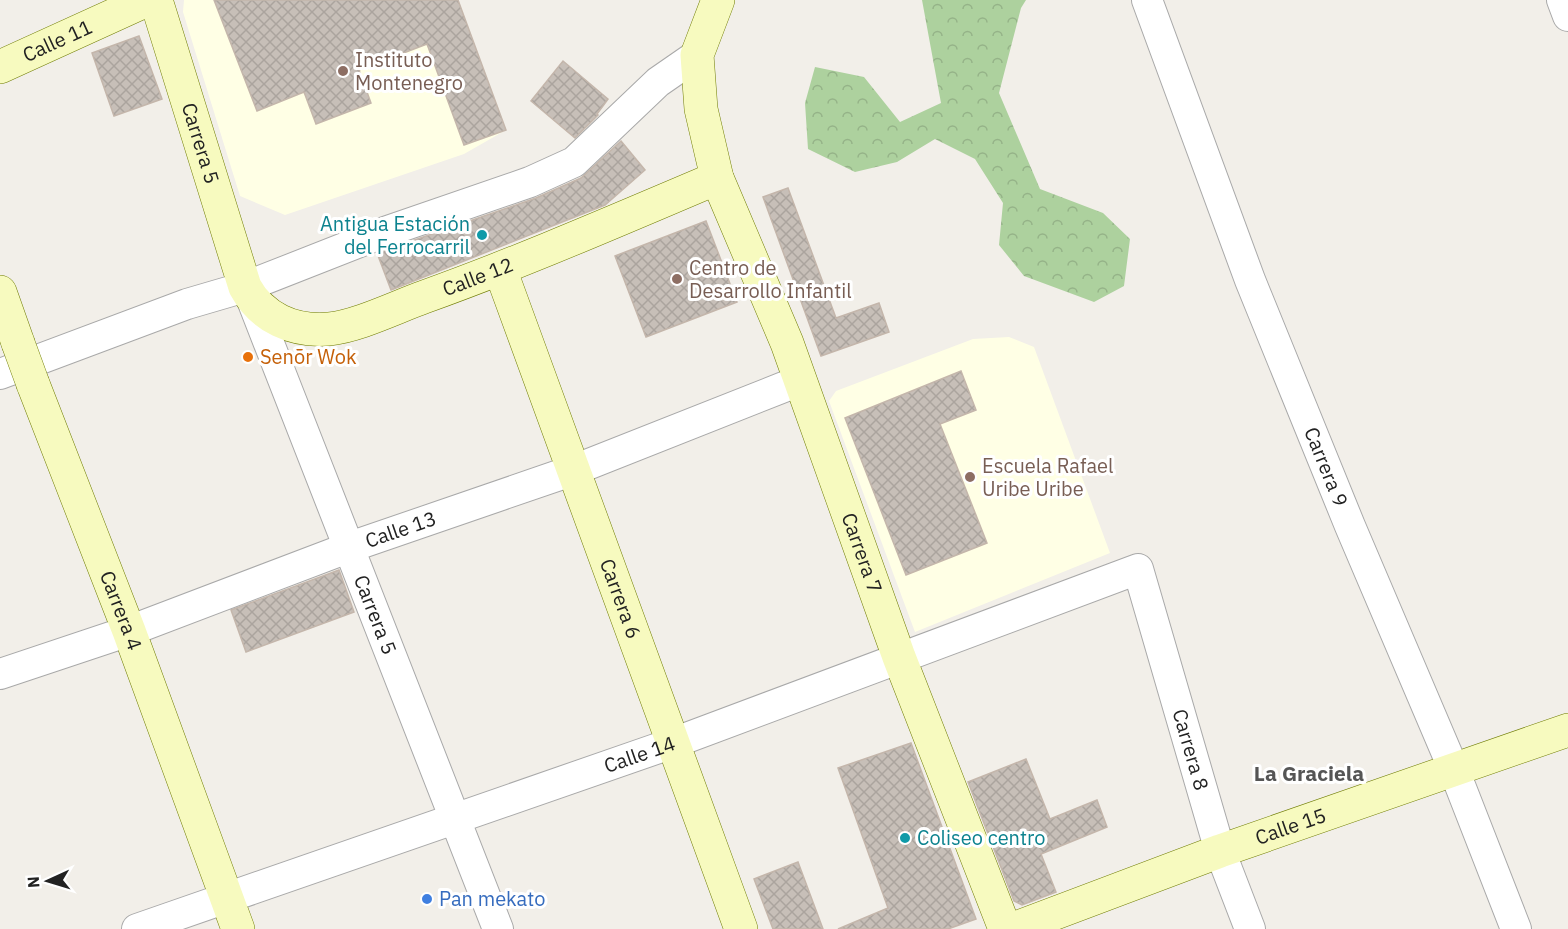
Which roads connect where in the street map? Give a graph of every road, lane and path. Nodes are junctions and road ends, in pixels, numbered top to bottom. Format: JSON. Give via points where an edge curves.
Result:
{"nodes":[{"id":1,"x":147,"y":0,"type":"edge"},
{"id":2,"x":156,"y":0,"type":"edge"},
{"id":3,"x":718,"y":0,"type":"edge"},
{"id":4,"x":1147,"y":0,"type":"edge"},
{"id":5,"x":1562,"y":0,"type":"edge"},
{"id":6,"x":1568,"y":16,"type":"edge"},
{"id":7,"x":697,"y":55,"type":"junction"},
{"id":8,"x":0,"y":67,"type":"edge"},
{"id":9,"x":717,"y":178,"type":"junction"},
{"id":10,"x":500,"y":269,"type":"junction"},
{"id":11,"x":0,"y":292,"type":"edge"},
{"id":12,"x":249,"y":293,"type":"junction"},
{"id":13,"x":0,"y":374,"type":"edge"},
{"id":14,"x":799,"y":381,"type":"junction"},
{"id":15,"x":574,"y":471,"type":"junction"},
{"id":16,"x":350,"y":547,"type":"junction"},
{"id":17,"x":1138,"y":568,"type":"joint"},
{"id":18,"x":129,"y":631,"type":"junction"},
{"id":19,"x":899,"y":657,"type":"junction"},
{"id":20,"x":0,"y":674,"type":"edge"},
{"id":21,"x":1568,"y":730,"type":"edge"},
{"id":22,"x":673,"y":743,"type":"junction"},
{"id":23,"x":1454,"y":770,"type":"junction"},
{"id":24,"x":457,"y":819,"type":"junction"},
{"id":25,"x":1220,"y":851,"type":"junction"},
{"id":26,"x":233,"y":914,"type":"edge"},
{"id":27,"x":137,"y":929,"type":"edge"},
{"id":28,"x":498,"y":929,"type":"edge"},
{"id":29,"x":741,"y":929,"type":"edge"},
{"id":30,"x":1005,"y":929,"type":"edge"},
{"id":31,"x":1013,"y":929,"type":"edge"},
{"id":32,"x":1250,"y":929,"type":"edge"},
{"id":33,"x":1515,"y":929,"type":"edge"}],
"edges":[{"from":1,"to":8,"type":"main road","name":"Calle 11"},
{"from":2,"to":12,"type":"main road","name":"Carrera 5"},
{"from":3,"to":7,"type":"main road"},
{"from":4,"to":23,"type":"street","name":"Carrera 9","via":[[1250,280]]},
{"from":5,"to":6,"type":"street"},
{"from":7,"to":9,"type":"main road","name":"Carrera 7","via":[[701,109]]},
{"from":7,"to":12,"type":"street","via":[[658,82],[574,162],[530,182],[385,232]]},
{"from":9,"to":10,"type":"main road","name":"Calle 12"},
{"from":9,"to":14,"type":"main road","name":"Carrera 7"},
{"from":10,"to":12,"type":"main road","name":"Calle 12","via":[[330,329],[292,327],[266,314]]},
{"from":10,"to":15,"type":"main road","name":"Carrera 6"},
{"from":11,"to":18,"type":"main road","name":"Carrera 4","bridge":true},
{"from":12,"to":13,"type":"street","via":[[188,304]]},
{"from":12,"to":16,"type":"street","name":"Carrera 5"},
{"from":14,"to":15,"type":"street","name":"Calle 13"},
{"from":14,"to":19,"type":"main road","name":"Carrera 7"},
{"from":15,"to":16,"type":"street","name":"Calle 13"},
{"from":15,"to":22,"type":"main road","name":"Carrera 6"},
{"from":16,"to":18,"type":"street","name":"Calle 13"},
{"from":16,"to":24,"type":"street","name":"Carrera 5"},
{"from":17,"to":19,"type":"street","name":"Calle 14"},
{"from":17,"to":25,"type":"street","name":"Carrera 8"},
{"from":18,"to":20,"type":"street","name":"Calle 13"},
{"from":18,"to":26,"type":"main road","name":"Carrera 4"},
{"from":19,"to":22,"type":"street","name":"Calle 14"},
{"from":19,"to":30,"type":"main road","name":"Carrera 7"},
{"from":21,"to":23,"type":"main road","name":"Calle 15"},
{"from":22,"to":24,"type":"street","name":"Calle 14"},
{"from":22,"to":29,"type":"main road","name":"Carrera 6"},
{"from":23,"to":25,"type":"main road","name":"Calle 15"},
{"from":23,"to":33,"type":"street","name":"Carrera 9"},
{"from":24,"to":26,"type":"street","name":"Calle 14"},
{"from":24,"to":28,"type":"street","name":"Carrera 5"},
{"from":25,"to":31,"type":"main road","name":"Calle 15"},
{"from":25,"to":32,"type":"street","name":"Carrera 8"},
{"from":26,"to":27,"type":"street","name":"Calle 14"}]}
